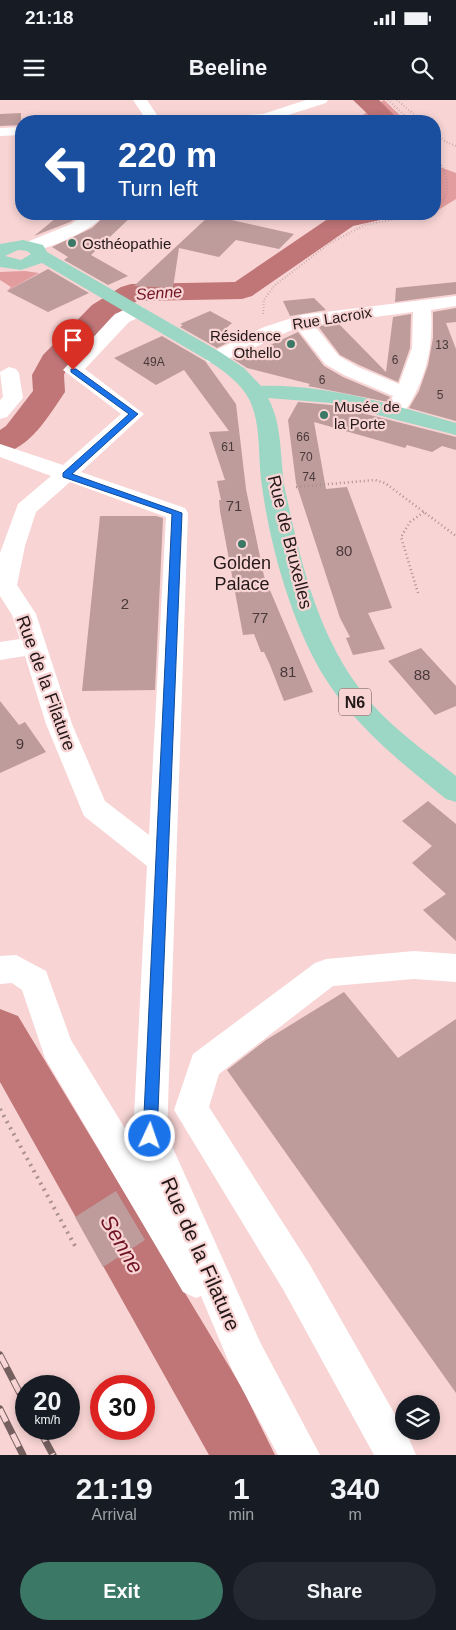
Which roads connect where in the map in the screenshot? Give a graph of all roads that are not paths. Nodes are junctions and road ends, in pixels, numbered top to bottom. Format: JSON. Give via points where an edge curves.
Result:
{"nodes":[{"id":1,"x":140,"y":100,"type":"edge"},
{"id":2,"x":318,"y":102,"type":"edge"},
{"id":3,"x":150,"y":115,"type":"edge"},
{"id":4,"x":274,"y":115,"type":"edge"},
{"id":5,"x":15,"y":131,"type":"edge"},
{"id":6,"x":0,"y":132,"type":"edge"},
{"id":7,"x":88,"y":220,"type":"edge"},
{"id":8,"x":18,"y":252,"type":"edge"},
{"id":9,"x":456,"y":301,"type":"edge"},
{"id":10,"x":422,"y":305,"type":"junction"},
{"id":11,"x":134,"y":309,"type":"junction"},
{"id":12,"x":301,"y":321,"type":"junction"},
{"id":13,"x":215,"y":358,"type":"junction"},
{"id":14,"x":9,"y":373,"type":"dead end"},
{"id":15,"x":255,"y":392,"type":"junction"},
{"id":16,"x":405,"y":394,"type":"junction"},
{"id":17,"x":0,"y":413,"type":"edge"},
{"id":18,"x":395,"y":413,"type":"junction"},
{"id":19,"x":456,"y":428,"type":"edge"},
{"id":20,"x":6,"y":453,"type":"edge"},
{"id":21,"x":66,"y":475,"type":"junction"},
{"id":22,"x":36,"y":646,"type":"junction"},
{"id":23,"x":0,"y":651,"type":"edge"},
{"id":24,"x":456,"y":791,"type":"edge"},
{"id":25,"x":163,"y":862,"type":"junction"},
{"id":26,"x":456,"y":968,"type":"edge"},
{"id":27,"x":0,"y":970,"type":"edge"},
{"id":28,"x":246,"y":1358,"type":"junction"},
{"id":29,"x":300,"y":1455,"type":"edge"},
{"id":30,"x":396,"y":1455,"type":"edge"}],
"edges":[{"from":1,"to":3,"type":"street"},
{"from":2,"to":4,"type":"street"},
{"from":5,"to":6,"type":"street"},
{"from":7,"to":8,"type":"street"},
{"from":8,"to":11,"type":"main road","name":"Rue de Bruxelles","number":"N6","via":[[76,276]]},
{"from":9,"to":10,"type":"street","name":"Rue Lacroix"},
{"from":10,"to":12,"type":"street","name":"Rue Lacroix"},
{"from":10,"to":16,"type":"street","via":[[422,358]]},
{"from":11,"to":13,"type":"main road","name":"Rue de Bruxelles","number":"N6"},
{"from":11,"to":21,"type":"street","name":"Rue de la Filature","via":[[73,370],[134,414]]},
{"from":12,"to":13,"type":"street","name":"Rue Lacroix","via":[[271,331]]},
{"from":12,"to":16,"type":"street","via":[[332,360]]},
{"from":13,"to":15,"type":"main road","name":"Rue de Bruxelles","number":"N6","via":[[238,373]]},
{"from":14,"to":17,"type":"street","via":[[13,398]]},
{"from":15,"to":18,"type":"main road","via":[[316,394]]},
{"from":15,"to":24,"type":"main road","name":"Rue de Bruxelles","number":"N6","via":[[263,404],[273,489],[312,629],[338,679],[354,701],[376,724]]},
{"from":16,"to":18,"type":"street"},
{"from":18,"to":19,"type":"main road"},
{"from":20,"to":21,"type":"street"},
{"from":21,"to":22,"type":"street","name":"Rue de la Filature","via":[[26,509],[13,546],[5,586],[24,614]]},
{"from":21,"to":25,"type":"street","name":"Rue de la Filature","via":[[177,513]]},
{"from":22,"to":23,"type":"street"},
{"from":22,"to":25,"type":"street","name":"Rue de la Filature","via":[[59,724],[94,808]]},
{"from":25,"to":28,"type":"street","name":"Rue de la Filature","via":[[150,1136]]},
{"from":26,"to":30,"type":"street","via":[[414,965],[326,973],[205,1066],[190,1110],[297,1278]]},
{"from":27,"to":28,"type":"street","via":[[16,969],[35,981],[57,1047]]},
{"from":28,"to":29,"type":"street","name":"Rue de la Filature"}]}
